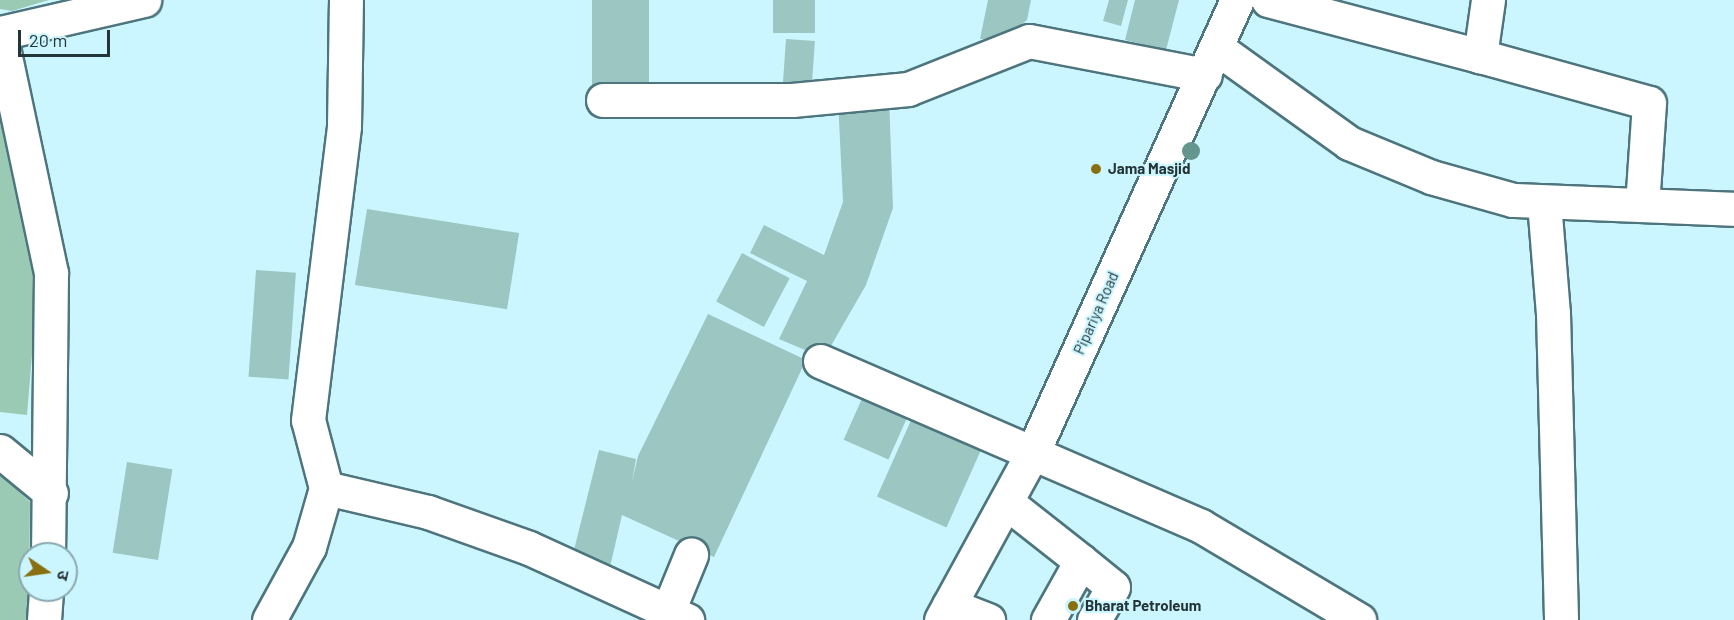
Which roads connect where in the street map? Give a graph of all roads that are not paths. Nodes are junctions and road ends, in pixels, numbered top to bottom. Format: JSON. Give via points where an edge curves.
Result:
{"nodes":[{"id":1,"x":144,"y":0,"type":"edge"},
{"id":2,"x":346,"y":0,"type":"edge"},
{"id":3,"x":1237,"y":0,"type":"edge"},
{"id":4,"x":1268,"y":0,"type":"edge"},
{"id":5,"x":1488,"y":0,"type":"edge"},
{"id":6,"x":0,"y":33,"type":"edge"},
{"id":7,"x":1480,"y":56,"type":"junction"},
{"id":8,"x":1211,"y":61,"type":"junction"},
{"id":9,"x":603,"y":100,"type":"dead end"},
{"id":10,"x":1544,"y":202,"type":"junction"},
{"id":11,"x":1642,"y":205,"type":"junction"},
{"id":12,"x":1734,"y":209,"type":"edge"},
{"id":13,"x":820,"y":361,"type":"dead end"},
{"id":14,"x":0,"y":451,"type":"edge"},
{"id":15,"x":1032,"y":454,"type":"junction"},
{"id":16,"x":326,"y":488,"type":"junction"},
{"id":17,"x":51,"y":493,"type":"junction"},
{"id":18,"x":1006,"y":502,"type":"junction"},
{"id":19,"x":49,"y":542,"type":"edge"},
{"id":20,"x":691,"y":555,"type":"dead end"},
{"id":21,"x":1081,"y":561,"type":"junction"},
{"id":22,"x":45,"y":602,"type":"edge"},
{"id":23,"x":945,"y":613,"type":"edge"},
{"id":24,"x":677,"y":616,"type":"edge"},
{"id":25,"x":44,"y":620,"type":"edge"},
{"id":26,"x":268,"y":620,"type":"edge"},
{"id":27,"x":988,"y":620,"type":"edge"},
{"id":28,"x":1048,"y":620,"type":"edge"},
{"id":29,"x":1094,"y":620,"type":"edge"},
{"id":30,"x":1359,"y":620,"type":"edge"},
{"id":31,"x":1561,"y":620,"type":"edge"}],
"edges":[{"from":1,"to":6,"type":"main road"},
{"from":2,"to":16,"type":"main road","via":[[344,126],[308,420]]},
{"from":3,"to":8,"type":"main road","name":"Pipariya Road"},
{"from":4,"to":7,"type":"main road"},
{"from":5,"to":7,"type":"main road"},
{"from":6,"to":17,"type":"main road","via":[[51,273]]},
{"from":7,"to":11,"type":"main road","via":[[1649,103]]},
{"from":8,"to":9,"type":"main road","via":[[1029,41],[908,89],[792,100]]},
{"from":8,"to":10,"type":"main road","via":[[1348,143],[1431,177],[1513,200]]},
{"from":8,"to":15,"type":"main road","name":"Pipariya Road"},
{"from":10,"to":11,"type":"main road"},
{"from":10,"to":31,"type":"main road","via":[[1553,313]]},
{"from":11,"to":12,"type":"main road"},
{"from":13,"to":15,"type":"main road"},
{"from":14,"to":17,"type":"main road"},
{"from":15,"to":18,"type":"main road","name":"Pipariya Road"},
{"from":15,"to":30,"type":"main road","via":[[1201,526]]},
{"from":16,"to":24,"type":"main road","via":[[428,512],[484,532]]},
{"from":16,"to":26,"type":"main road","via":[[309,548]]},
{"from":17,"to":19,"type":"main road"},
{"from":18,"to":21,"type":"main road"},
{"from":18,"to":23,"type":"main road","name":"Pipariya Road"},
{"from":20,"to":24,"type":"main road"},
{"from":21,"to":28,"type":"main road"},
{"from":21,"to":29,"type":"main road","via":[[1113,586]]},
{"from":22,"to":25,"type":"main road"},
{"from":23,"to":27,"type":"main road"}]}
